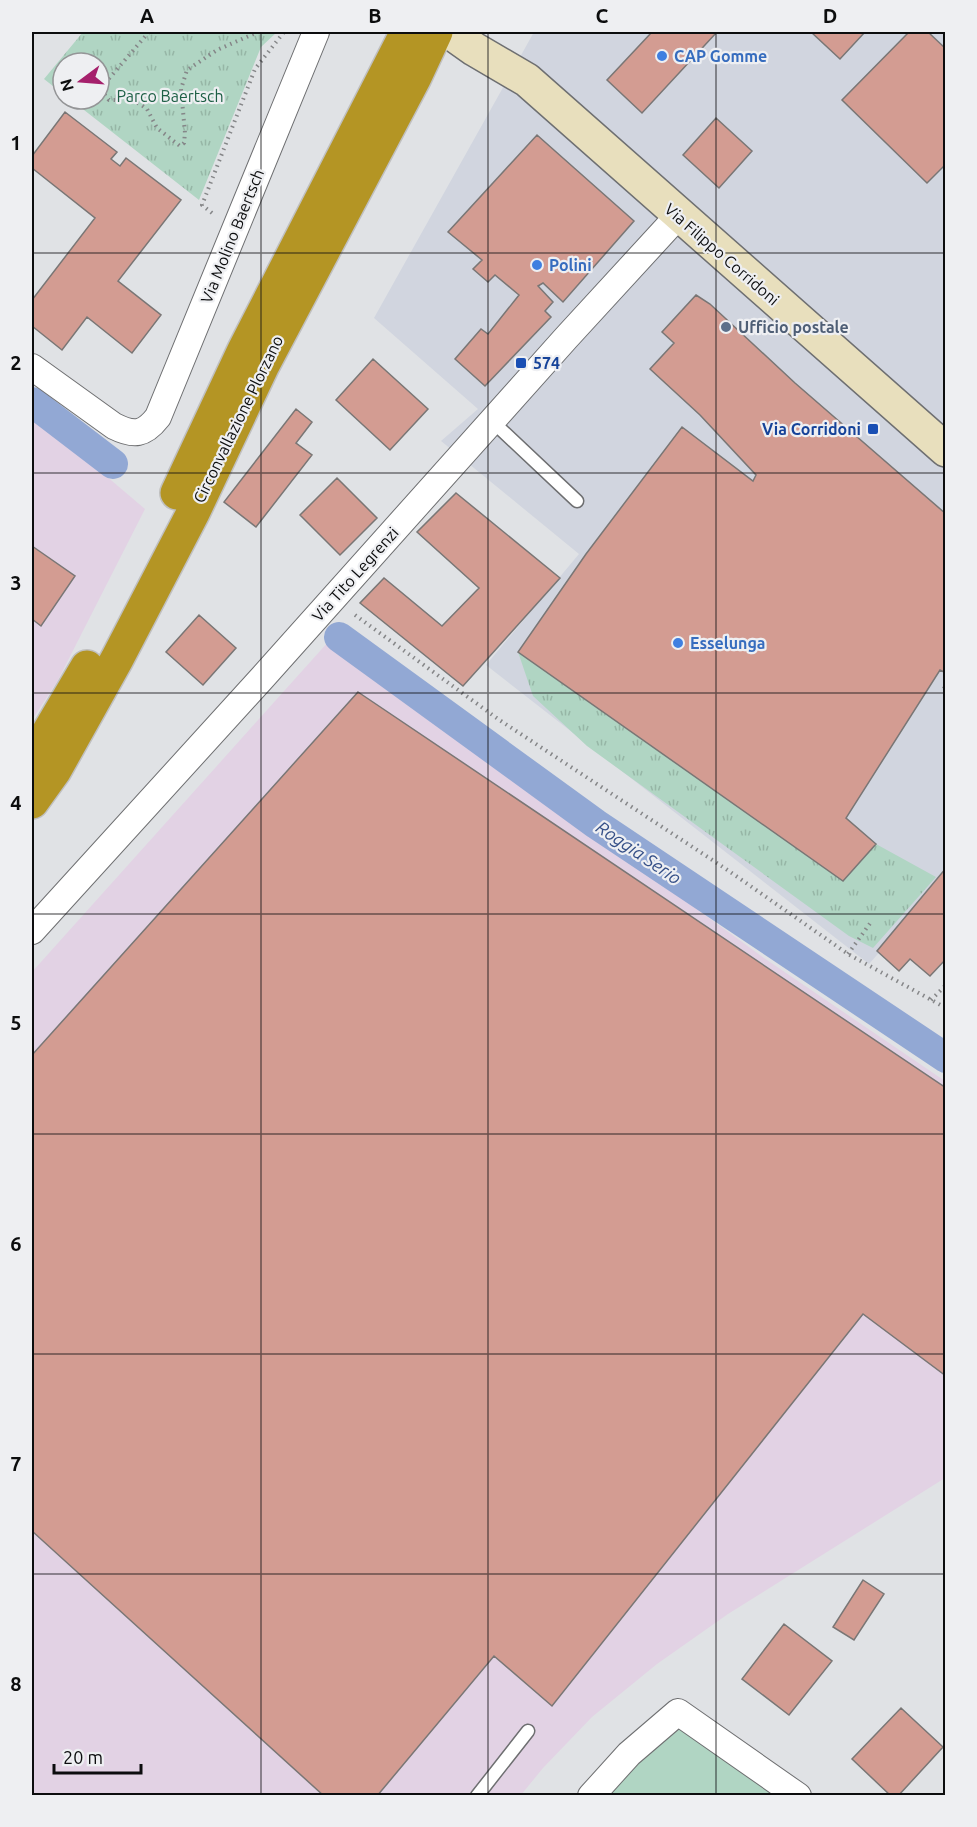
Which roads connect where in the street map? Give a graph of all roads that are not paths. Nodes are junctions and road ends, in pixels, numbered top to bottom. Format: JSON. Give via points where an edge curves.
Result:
{"nodes":[{"id":1,"x":316,"y":32,"type":"edge"},
{"id":2,"x":436,"y":32,"type":"edge"},
{"id":3,"x":450,"y":32,"type":"edge"},
{"id":4,"x":490,"y":32,"type":"edge"},
{"id":5,"x":406,"y":56,"type":"edge"},
{"id":6,"x":527,"y":80,"type":"junction"},
{"id":7,"x":678,"y":216,"type":"junction"},
{"id":8,"x":32,"y":367,"type":"edge"},
{"id":9,"x":492,"y":421,"type":"junction"},
{"id":10,"x":945,"y":450,"type":"edge"},
{"id":11,"x":577,"y":501,"type":"dead end"},
{"id":12,"x":32,"y":760,"type":"edge"},
{"id":13,"x":32,"y":802,"type":"edge"},
{"id":14,"x":32,"y":931,"type":"edge"},
{"id":15,"x":528,"y":1731,"type":"dead end"},
{"id":16,"x":477,"y":1796,"type":"edge"},
{"id":17,"x":591,"y":1796,"type":"edge"},
{"id":18,"x":798,"y":1796,"type":"edge"}],
"edges":[{"from":1,"to":8,"type":"street","name":"Via Molino Baertsch","via":[[158,417],[150,428],[139,433],[114,426]]},
{"from":2,"to":5,"type":"highway","name":"Circonvallazione Plorzano"},
{"from":3,"to":6,"type":"street","name":"Via Filippo Corridoni"},
{"from":4,"to":6,"type":"street","name":"Via Filippo Corridoni"},
{"from":5,"to":12,"type":"highway","name":"Circonvallazione Plorzano","via":[[244,350],[105,635]]},
{"from":5,"to":13,"type":"highway","name":"Circonvallazione Plorzano","via":[[193,513],[117,659],[55,770]]},
{"from":6,"to":7,"type":"street","name":"Via Filippo Corridoni"},
{"from":7,"to":9,"type":"street","name":"Via Tito Legrenzi"},
{"from":7,"to":10,"type":"street","name":"Via Filippo Corridoni"},
{"from":9,"to":11,"type":"lane"},
{"from":9,"to":14,"type":"street","name":"Via Tito Legrenzi"},
{"from":15,"to":16,"type":"lane"},
{"from":17,"to":18,"type":"street","via":[[629,1754],[678,1712]]}]}
